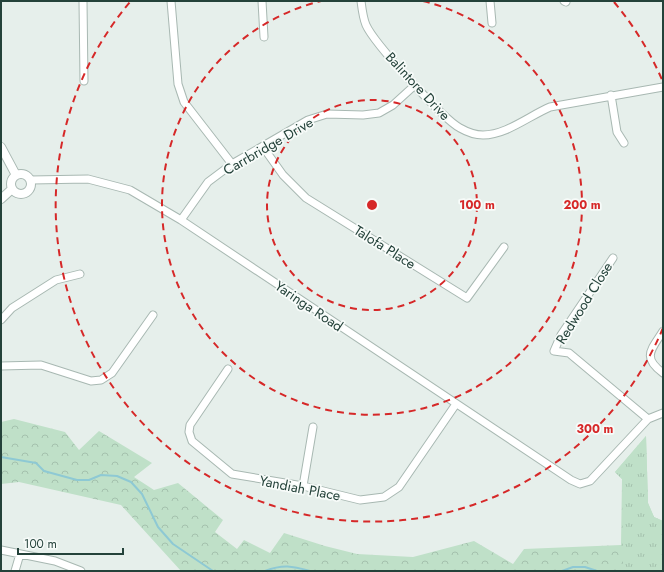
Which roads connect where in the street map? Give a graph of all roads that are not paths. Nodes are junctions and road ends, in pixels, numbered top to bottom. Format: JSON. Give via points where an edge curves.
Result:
{"nodes":[{"id":1,"x":83,"y":1,"type":"edge"},
{"id":2,"x":171,"y":1,"type":"edge"},
{"id":3,"x":262,"y":1,"type":"edge"},
{"id":4,"x":361,"y":1,"type":"edge"},
{"id":5,"x":490,"y":1,"type":"edge"},
{"id":6,"x":492,"y":23,"type":"dead end"},
{"id":7,"x":264,"y":36,"type":"dead end"},
{"id":8,"x":84,"y":81,"type":"dead end"},
{"id":9,"x":414,"y":85,"type":"junction"},
{"id":10,"x":663,"y":87,"type":"edge"},
{"id":11,"x":611,"y":95,"type":"junction"},
{"id":12,"x":624,"y":143,"type":"dead end"},
{"id":13,"x":263,"y":147,"type":"junction"},
{"id":14,"x":1,"y":148,"type":"edge"},
{"id":15,"x":232,"y":164,"type":"junction"},
{"id":16,"x":16,"y":175,"type":"junction"},
{"id":17,"x":31,"y":180,"type":"junction"},
{"id":18,"x":12,"y":189,"type":"junction"},
{"id":19,"x":1,"y":198,"type":"edge"},
{"id":20,"x":181,"y":220,"type":"junction"},
{"id":21,"x":504,"y":247,"type":"dead end"},
{"id":22,"x":613,"y":258,"type":"dead end"},
{"id":23,"x":80,"y":274,"type":"dead end"},
{"id":24,"x":153,"y":315,"type":"dead end"},
{"id":25,"x":1,"y":320,"type":"edge"},
{"id":26,"x":663,"y":331,"type":"edge"},
{"id":27,"x":1,"y":366,"type":"edge"},
{"id":28,"x":228,"y":370,"type":"dead end"},
{"id":29,"x":663,"y":373,"type":"edge"},
{"id":30,"x":456,"y":404,"type":"junction"},
{"id":31,"x":663,"y":413,"type":"edge"},
{"id":32,"x":648,"y":419,"type":"junction"},
{"id":33,"x":313,"y":427,"type":"dead end"},
{"id":34,"x":302,"y":486,"type":"junction"},
{"id":35,"x":1,"y":550,"type":"edge"},
{"id":36,"x":20,"y":554,"type":"junction"},
{"id":37,"x":15,"y":571,"type":"edge"},
{"id":38,"x":81,"y":571,"type":"edge"}],
"edges":[{"from":1,"to":8,"type":"street"},
{"from":2,"to":15,"type":"street","via":[[178,84],[184,102]]},
{"from":3,"to":7,"type":"street"},
{"from":4,"to":9,"type":"street","name":"Balintore Drive","via":[[366,24],[372,35]]},
{"from":5,"to":6,"type":"street"},
{"from":9,"to":11,"type":"street","name":"Balintore Drive","via":[[448,120],[460,128],[483,135],[509,129],[550,107]]},
{"from":9,"to":13,"type":"street","name":"Carrbridge Drive","via":[[393,105],[379,113],[327,114],[308,120]]},
{"from":10,"to":11,"type":"street","name":"Balintore Drive"},
{"from":11,"to":12,"type":"street","via":[[617,132]]},
{"from":13,"to":15,"type":"street","name":"Carrbridge Drive"},
{"from":13,"to":21,"type":"street","name":"Talofa Place","via":[[283,175],[306,198],[467,298]]},
{"from":14,"to":16,"type":"street"},
{"from":15,"to":20,"type":"street","name":"Carrbridge Drive","via":[[208,182]]},
{"from":16,"to":17,"type":"street","via":[[21,173],[29,176]]},
{"from":16,"to":18,"type":"street","via":[[11,184]]},
{"from":17,"to":18,"type":"street","via":[[29,191],[21,194]]},
{"from":17,"to":20,"type":"street","name":"Yaringa Road","via":[[88,179],[130,190]]},
{"from":18,"to":19,"type":"street"},
{"from":20,"to":30,"type":"street","name":"Yaringa Road"},
{"from":22,"to":32,"type":"street","name":"Redwood Close","via":[[561,335],[554,352],[569,352]]},
{"from":23,"to":25,"type":"street","via":[[56,280],[12,308]]},
{"from":24,"to":27,"type":"street","via":[[112,373],[102,380],[91,381],[41,366]]},
{"from":26,"to":29,"type":"street","via":[[649,356],[651,362]]},
{"from":28,"to":34,"type":"street","name":"Yandiah Place","via":[[190,425],[192,441],[232,474]]},
{"from":30,"to":32,"type":"street","name":"Yaringa Road","via":[[580,484],[590,481]]},
{"from":30,"to":34,"type":"street","name":"Yandiah Place","via":[[413,469],[399,487],[384,497],[360,500]]},
{"from":31,"to":32,"type":"street"},
{"from":33,"to":34,"type":"street"},
{"from":35,"to":36,"type":"street"},
{"from":36,"to":37,"type":"street"},
{"from":36,"to":38,"type":"street","via":[[55,561]]}]}
